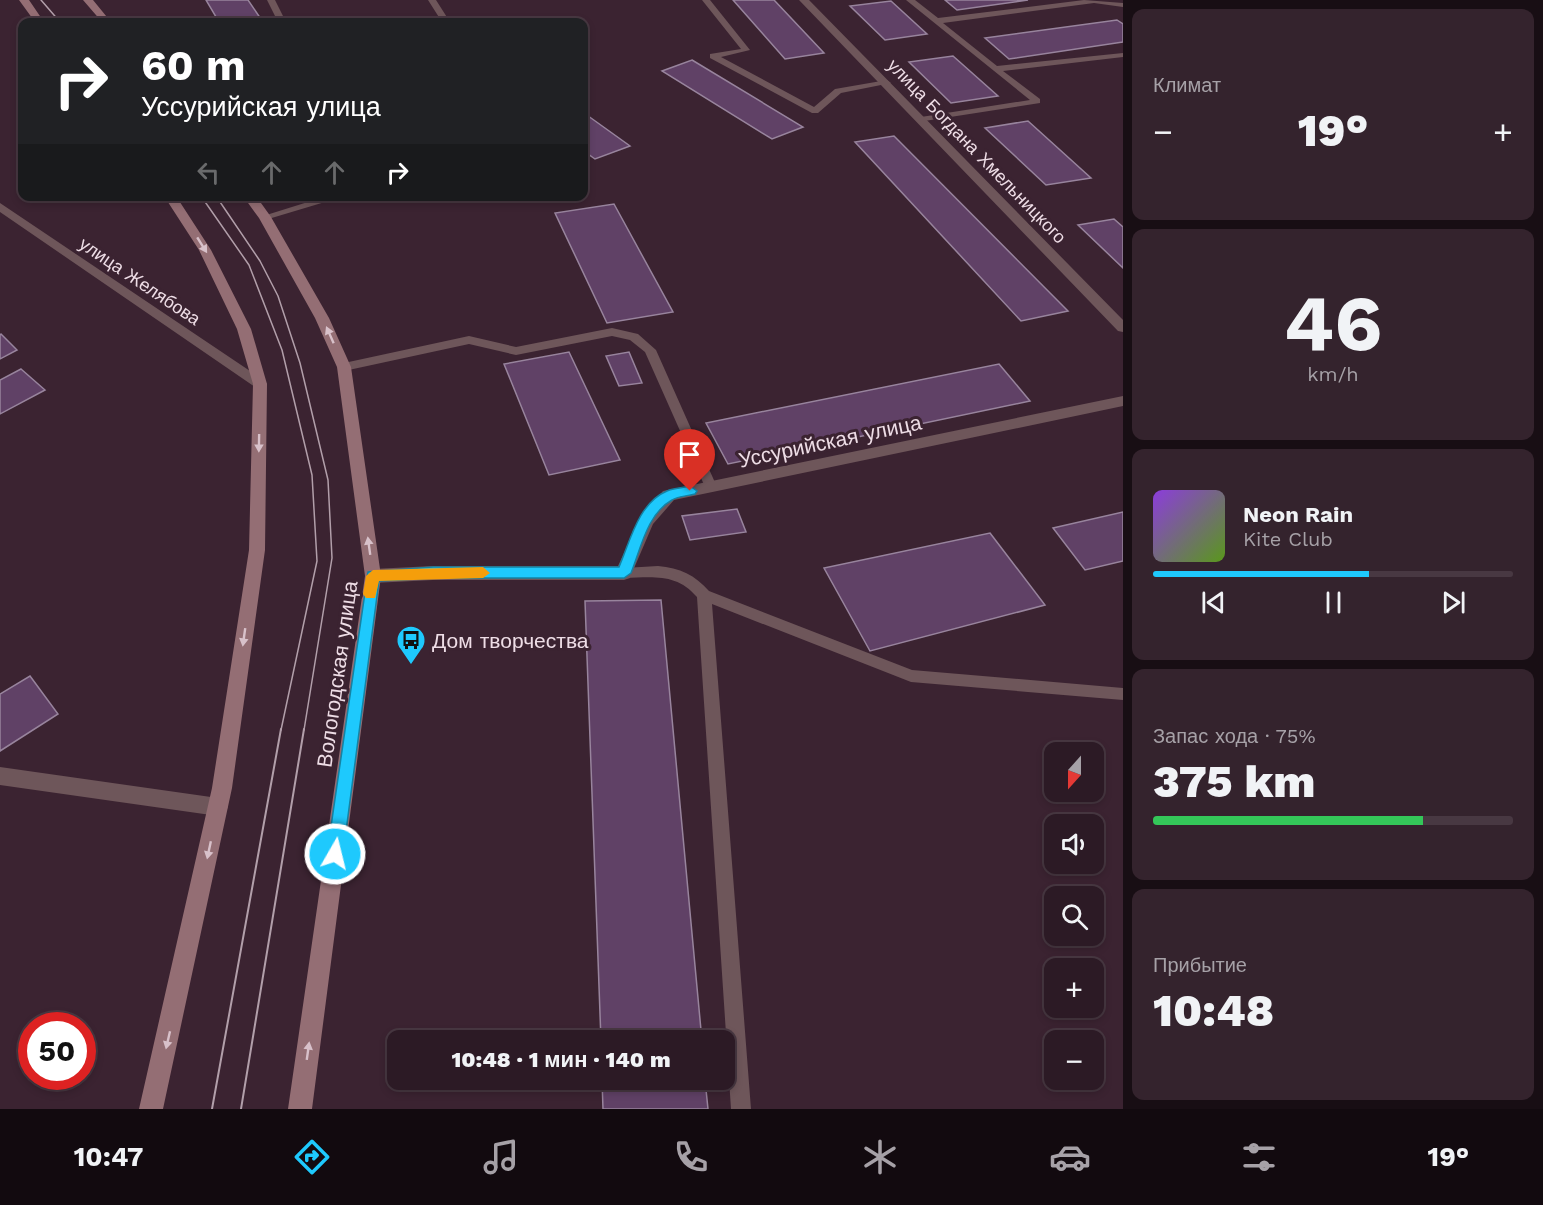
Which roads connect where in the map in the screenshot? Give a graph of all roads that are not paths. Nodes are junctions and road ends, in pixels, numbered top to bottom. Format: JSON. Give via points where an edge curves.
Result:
{"nodes":[{"id":1,"x":24,"y":0,"type":"edge"},
{"id":2,"x":88,"y":0,"type":"edge"},
{"id":3,"x":271,"y":0,"type":"edge"},
{"id":4,"x":432,"y":0,"type":"edge"},
{"id":5,"x":706,"y":0,"type":"edge"},
{"id":6,"x":804,"y":0,"type":"edge"},
{"id":7,"x":910,"y":0,"type":"edge"},
{"id":8,"x":1123,"y":5,"type":"edge"},
{"id":9,"x":37,"y":18,"type":"edge"},
{"id":10,"x":104,"y":18,"type":"edge"},
{"id":11,"x":280,"y":18,"type":"edge"},
{"id":12,"x":443,"y":18,"type":"edge"},
{"id":13,"x":936,"y":21,"type":"junction"},
{"id":14,"x":1123,"y":55,"type":"edge"},
{"id":15,"x":995,"y":69,"type":"junction"},
{"id":16,"x":887,"y":82,"type":"junction"},
{"id":17,"x":921,"y":120,"type":"junction"},
{"id":18,"x":173,"y":201,"type":"edge"},
{"id":19,"x":253,"y":201,"type":"edge"},
{"id":20,"x":322,"y":201,"type":"edge"},
{"id":21,"x":0,"y":207,"type":"edge"},
{"id":22,"x":266,"y":217,"type":"junction"},
{"id":23,"x":1123,"y":328,"type":"edge"},
{"id":24,"x":344,"y":367,"type":"junction"},
{"id":25,"x":260,"y":384,"type":"junction"},
{"id":26,"x":1123,"y":401,"type":"edge"},
{"id":27,"x":711,"y":487,"type":"junction"},
{"id":28,"x":624,"y":573,"type":"junction"},
{"id":29,"x":373,"y":576,"type":"junction"},
{"id":30,"x":704,"y":595,"type":"junction"},
{"id":31,"x":1123,"y":694,"type":"edge"},
{"id":32,"x":0,"y":776,"type":"edge"},
{"id":33,"x":218,"y":807,"type":"junction"},
{"id":34,"x":151,"y":1109,"type":"edge"},
{"id":35,"x":300,"y":1109,"type":"edge"},
{"id":36,"x":741,"y":1109,"type":"edge"}],
"edges":[{"from":1,"to":9,"type":"main road"},
{"from":2,"to":10,"type":"main road"},
{"from":3,"to":11,"type":"lane"},
{"from":4,"to":12,"type":"lane"},
{"from":5,"to":16,"type":"lane","via":[[746,50],[713,56],[815,111],[838,91]]},
{"from":6,"to":16,"type":"street","name":"улица Богдана Хмельницкого"},
{"from":7,"to":13,"type":"lane"},
{"from":8,"to":13,"type":"lane","via":[[1094,1]]},
{"from":13,"to":15,"type":"lane"},
{"from":14,"to":15,"type":"lane"},
{"from":15,"to":17,"type":"lane","via":[[1037,101]]},
{"from":16,"to":17,"type":"street","name":"улица Богдана Хмельницкого"},
{"from":17,"to":23,"type":"street","name":"улица Богдана Хмельницкого"},
{"from":18,"to":25,"type":"main road","one_way":true,"via":[[206,250],[244,329]]},
{"from":19,"to":22,"type":"main road","name":"Вологодская улица"},
{"from":20,"to":22,"type":"lane"},
{"from":21,"to":25,"type":"street","name":"улица Желябова"},
{"from":24,"to":22,"type":"main road","name":"Вологодская улица","one_way":true,"via":[[322,318]]},
{"from":24,"to":27,"type":"lane","via":[[469,340],[516,351],[612,332],[634,337],[650,350]]},
{"from":29,"to":24,"type":"main road","name":"Вологодская улица","one_way":true},
{"from":25,"to":33,"type":"main road","one_way":true,"via":[[257,550]]},
{"from":26,"to":27,"type":"street","name":"Уссурийская улица"},
{"from":27,"to":28,"type":"street","name":"Уссурийская улица","via":[[669,495],[654,507],[645,519]]},
{"from":28,"to":29,"type":"street"},
{"from":28,"to":30,"type":"lane","via":[[677,573],[695,582]]},
{"from":35,"to":29,"type":"main road","name":"Вологодская улица","one_way":true},
{"from":30,"to":31,"type":"lane","via":[[911,676]]},
{"from":30,"to":36,"type":"lane"},
{"from":32,"to":33,"type":"street"},
{"from":33,"to":34,"type":"main road","one_way":true}]}
